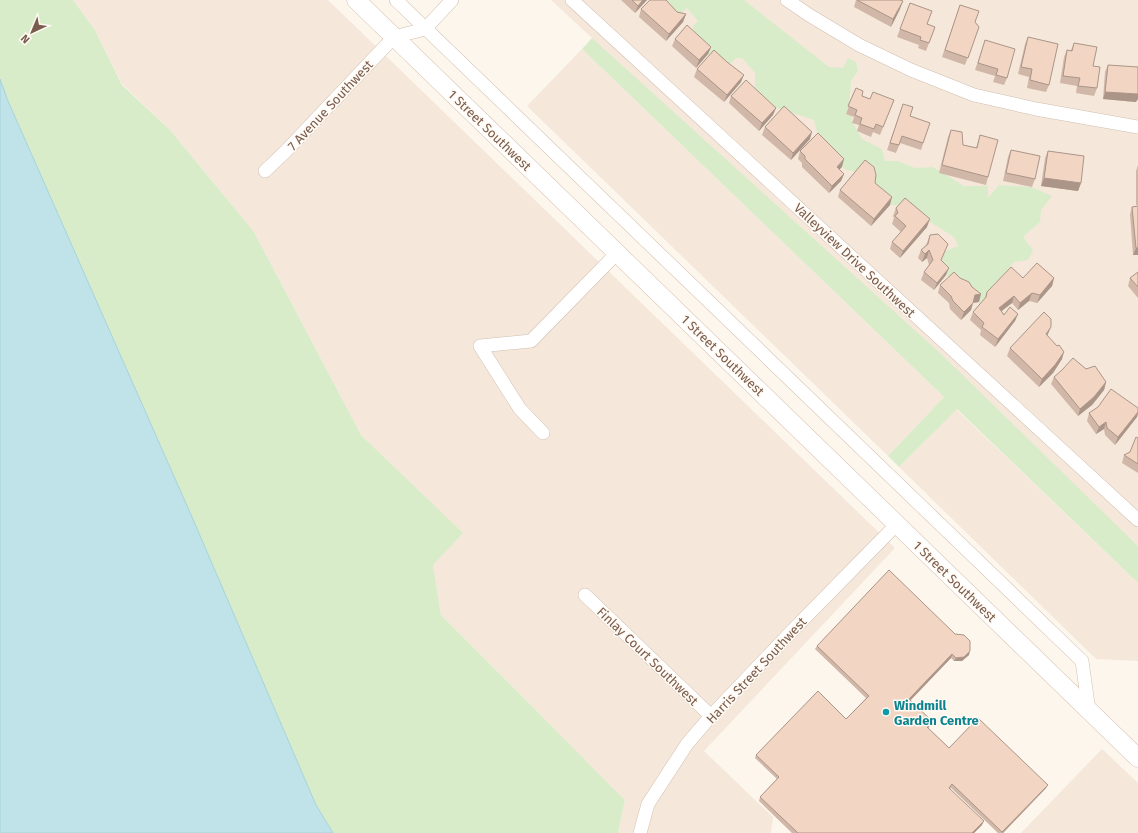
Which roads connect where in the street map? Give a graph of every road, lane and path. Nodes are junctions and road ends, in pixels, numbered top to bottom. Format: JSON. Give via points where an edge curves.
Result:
{"nodes":[{"id":1,"x":356,"y":0,"type":"edge"},
{"id":2,"x":396,"y":0,"type":"edge"},
{"id":3,"x":452,"y":0,"type":"edge"},
{"id":4,"x":572,"y":0,"type":"edge"},
{"id":5,"x":787,"y":0,"type":"edge"},
{"id":6,"x":426,"y":29,"type":"junction"},
{"id":7,"x":394,"y":37,"type":"junction"},
{"id":8,"x":1138,"y":126,"type":"edge"},
{"id":9,"x":265,"y":171,"type":"dead end"},
{"id":10,"x":618,"y":253,"type":"junction"},
{"id":11,"x":543,"y":433,"type":"dead end"},
{"id":12,"x":1138,"y":520,"type":"edge"},
{"id":13,"x":896,"y":524,"type":"junction"},
{"id":14,"x":585,"y":595,"type":"dead end"},
{"id":15,"x":1089,"y":711,"type":"junction"},
{"id":16,"x":711,"y":716,"type":"junction"},
{"id":17,"x":1138,"y":758,"type":"edge"},
{"id":18,"x":640,"y":833,"type":"edge"}],
"edges":[{"from":1,"to":7,"type":"street","name":"1 Street Southwest"},
{"from":2,"to":6,"type":"street"},
{"from":3,"to":6,"type":"street"},
{"from":4,"to":12,"type":"street","name":"Valleyview Drive Southwest"},
{"from":5,"to":8,"type":"street","via":[[858,45],[974,95],[1036,109]]},
{"from":6,"to":7,"type":"street"},
{"from":6,"to":15,"type":"street","via":[[1082,662]]},
{"from":7,"to":9,"type":"street","name":"7 Avenue Southwest"},
{"from":7,"to":10,"type":"street","name":"1 Street Southwest"},
{"from":10,"to":11,"type":"street","via":[[532,342],[480,346],[520,409]]},
{"from":10,"to":13,"type":"street","name":"1 Street Southwest"},
{"from":13,"to":15,"type":"street","name":"1 Street Southwest"},
{"from":13,"to":16,"type":"street","name":"Harris Street Southwest"},
{"from":14,"to":16,"type":"street","name":"Finlay Court Southwest"},
{"from":15,"to":17,"type":"street","name":"1 Street Southwest"},
{"from":16,"to":18,"type":"street","name":"Harris Street Southwest","via":[[687,744],[648,804]]}]}
